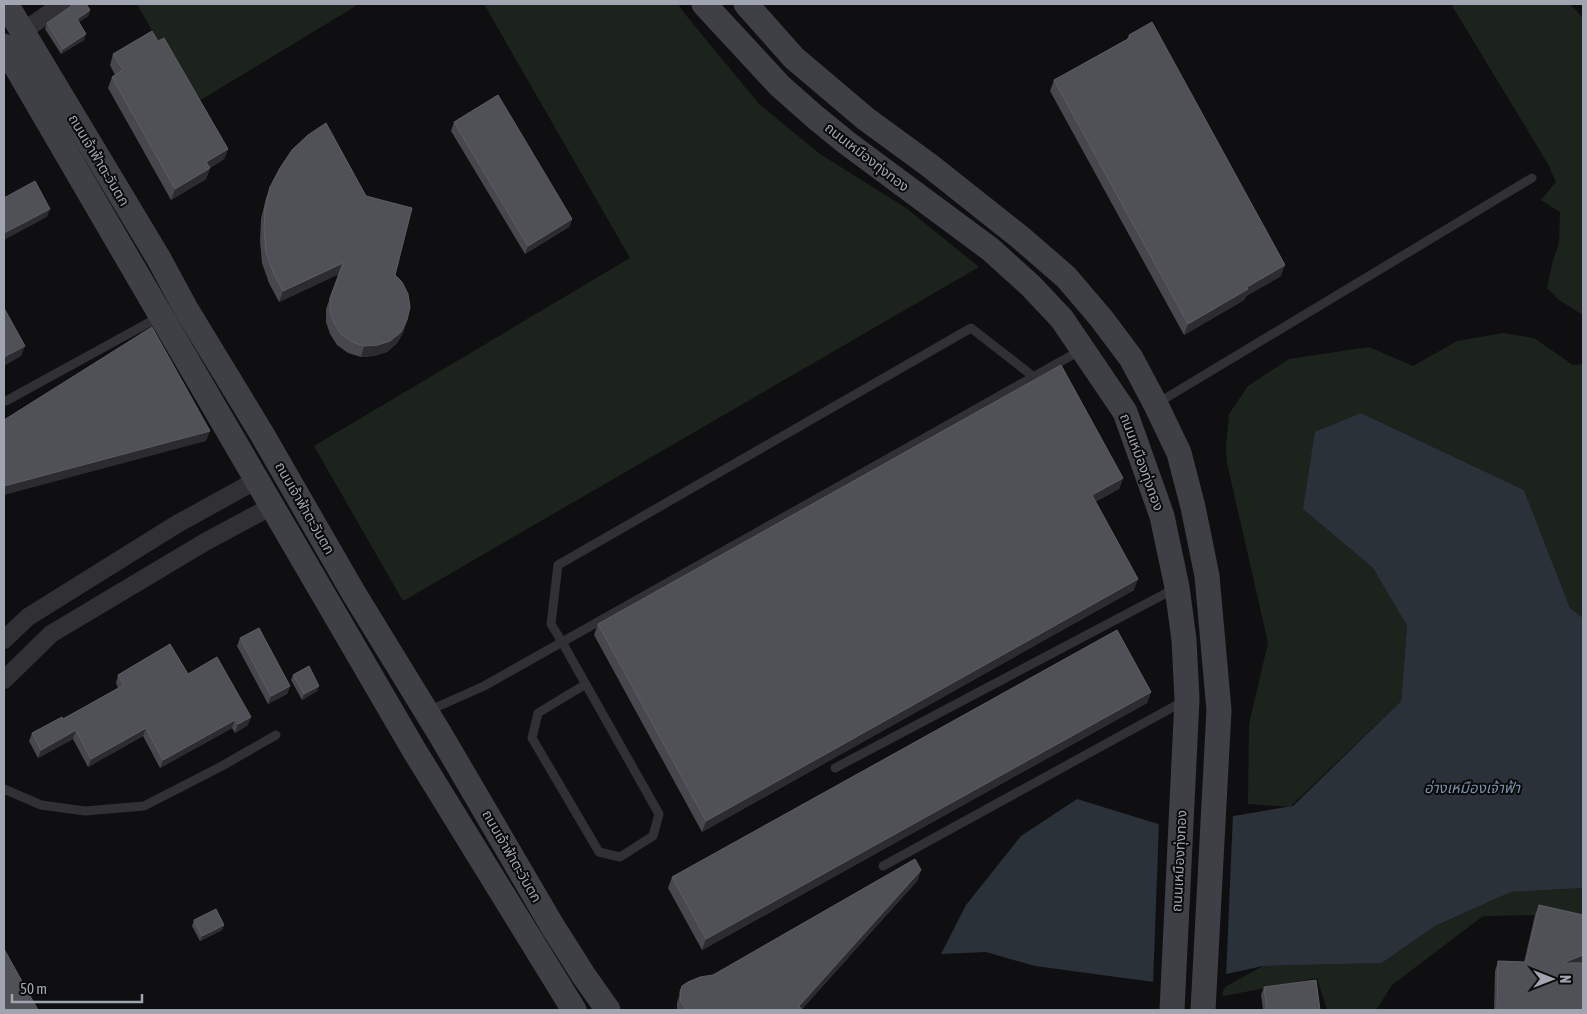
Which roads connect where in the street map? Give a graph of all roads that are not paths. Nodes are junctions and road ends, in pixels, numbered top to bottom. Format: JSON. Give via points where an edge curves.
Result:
{"nodes":[{"id":1,"x":6,"y":4,"type":"edge"},
{"id":2,"x":62,"y":4,"type":"edge"},
{"id":3,"x":704,"y":4,"type":"edge"},
{"id":4,"x":746,"y":4,"type":"edge"},
{"id":5,"x":13,"y":39,"type":"edge"},
{"id":6,"x":887,"y":134,"type":"junction"},
{"id":7,"x":869,"y":160,"type":"junction"},
{"id":8,"x":1532,"y":178,"type":"dead end"},
{"id":9,"x":161,"y":316,"type":"junction"},
{"id":10,"x":1084,"y":348,"type":"junction"},
{"id":11,"x":1034,"y":377,"type":"junction"},
{"id":12,"x":4,"y":401,"type":"edge"},
{"id":13,"x":1156,"y":404,"type":"junction"},
{"id":14,"x":256,"y":480,"type":"junction"},
{"id":15,"x":272,"y":506,"type":"junction"},
{"id":16,"x":1176,"y":587,"type":"junction"},
{"id":17,"x":4,"y":640,"type":"edge"},
{"id":18,"x":562,"y":642,"type":"junction"},
{"id":19,"x":4,"y":680,"type":"edge"},
{"id":20,"x":586,"y":684,"type":"junction"},
{"id":21,"x":1187,"y":700,"type":"junction"},
{"id":22,"x":426,"y":712,"type":"junction"},
{"id":23,"x":276,"y":735,"type":"dead end"},
{"id":24,"x":835,"y":768,"type":"dead end"},
{"id":25,"x":4,"y":789,"type":"edge"},
{"id":26,"x":883,"y":866,"type":"dead end"},
{"id":27,"x":574,"y":1010,"type":"edge"},
{"id":28,"x":608,"y":1010,"type":"edge"},
{"id":29,"x":1172,"y":1010,"type":"edge"},
{"id":30,"x":1203,"y":1010,"type":"edge"}],
"edges":[{"from":1,"to":5,"type":"street","name":"ถนนเจ้าฟ้าตะวันตก"},
{"from":2,"to":5,"type":"street"},
{"from":3,"to":7,"type":"street","name":"ถนนเหมืองทุ่งทอง","via":[[780,86]]},
{"from":4,"to":6,"type":"street","via":[[794,58]]},
{"from":5,"to":9,"type":"street","name":"ถนนเจ้าฟ้าตะวันตก"},
{"from":5,"to":22,"type":"street","name":"ถนนเจ้าฟ้าตะวันตก","via":[[160,259],[186,310]]},
{"from":6,"to":7,"type":"street"},
{"from":6,"to":13,"type":"street","via":[[1014,232],[1066,277],[1131,358]]},
{"from":7,"to":10,"type":"street","name":"ถนนเหมืองทุ่งทอง","via":[[1011,267],[1062,319]]},
{"from":8,"to":13,"type":"lane"},
{"from":9,"to":12,"type":"lane"},
{"from":9,"to":14,"type":"street","name":"ถนนเจ้าฟ้าตะวันตก"},
{"from":10,"to":11,"type":"lane"},
{"from":10,"to":16,"type":"street","name":"ถนนเหมืองทุ่งทอง","via":[[1125,412],[1162,516]]},
{"from":11,"to":18,"type":"lane"},
{"from":11,"to":18,"type":"lane","via":[[970,328],[558,565],[551,624]]},
{"from":13,"to":30,"type":"street","via":[[1178,453],[1193,507],[1207,576],[1219,710]]},
{"from":14,"to":15,"type":"street","name":"ถนนเจ้าฟ้าตะวันตก"},
{"from":14,"to":17,"type":"street","via":[[177,524],[28,616]]},
{"from":15,"to":19,"type":"street","via":[[51,634]]},
{"from":15,"to":27,"type":"street","name":"ถนนเจ้าฟ้าตะวันตก","via":[[414,750]]},
{"from":16,"to":21,"type":"street","name":"ถนนเหมืองทุ่งทอง","via":[[1184,640]]},
{"from":16,"to":24,"type":"lane"},
{"from":18,"to":20,"type":"lane"},
{"from":18,"to":22,"type":"lane","via":[[484,686]]},
{"from":20,"to":20,"type":"lane","via":[[660,814],[653,836],[620,857],[599,852],[532,738],[538,713]]},
{"from":21,"to":26,"type":"lane"},
{"from":21,"to":29,"type":"street","name":"ถนนเหมืองทุ่งทอง"},
{"from":22,"to":28,"type":"street","name":"ถนนเจ้าฟ้าตะวันตก","via":[[553,927]]},
{"from":23,"to":25,"type":"lane","via":[[144,806],[85,812],[41,806]]}]}
